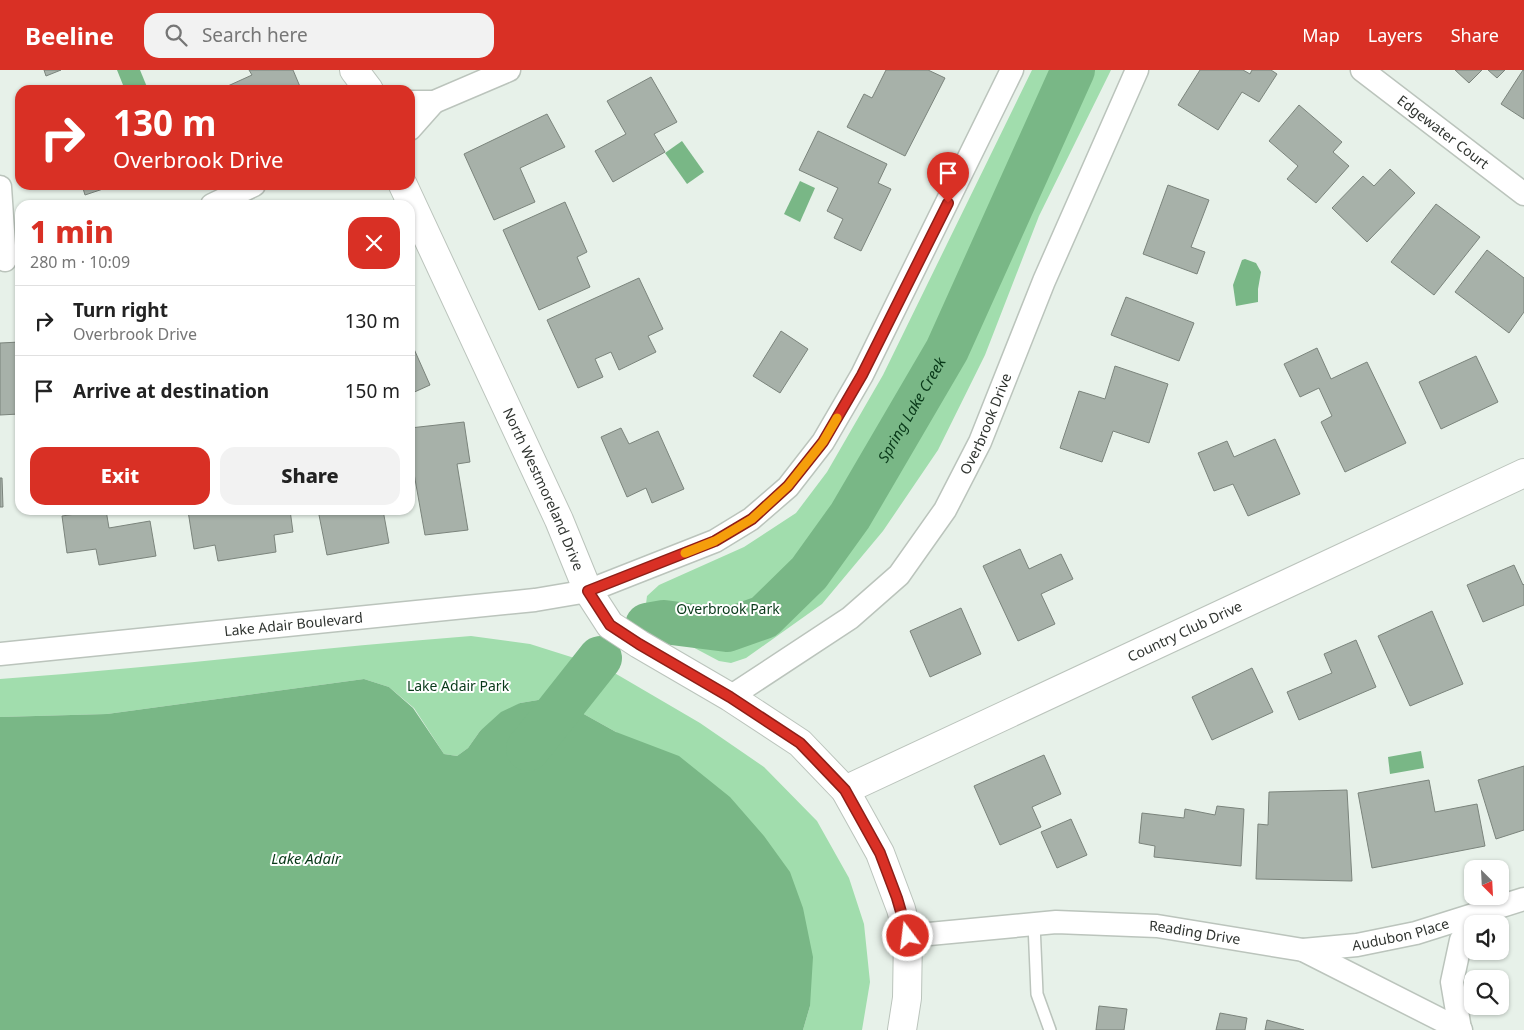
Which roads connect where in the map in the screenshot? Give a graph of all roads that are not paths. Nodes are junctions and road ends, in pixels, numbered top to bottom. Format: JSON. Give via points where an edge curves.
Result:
{"nodes":[{"id":1,"x":353,"y":70,"type":"edge"},
{"id":2,"x":509,"y":70,"type":"edge"},
{"id":3,"x":1012,"y":70,"type":"edge"},
{"id":4,"x":1137,"y":70,"type":"edge"},
{"id":5,"x":1362,"y":70,"type":"edge"},
{"id":6,"x":354,"y":85,"type":"edge"},
{"id":7,"x":365,"y":85,"type":"edge"},
{"id":8,"x":415,"y":102,"type":"edge"},
{"id":9,"x":434,"y":102,"type":"junction"},
{"id":10,"x":415,"y":123,"type":"edge"},
{"id":11,"x":0,"y":187,"type":"edge"},
{"id":12,"x":244,"y":190,"type":"edge"},
{"id":13,"x":1524,"y":194,"type":"edge"},
{"id":14,"x":222,"y":200,"type":"edge"},
{"id":15,"x":415,"y":211,"type":"edge"},
{"id":16,"x":8,"y":259,"type":"edge"},
{"id":17,"x":1524,"y":473,"type":"edge"},
{"id":18,"x":588,"y":591,"type":"junction"},
{"id":19,"x":0,"y":654,"type":"edge"},
{"id":20,"x":730,"y":697,"type":"junction"},
{"id":21,"x":845,"y":790,"type":"junction"},
{"id":22,"x":1524,"y":899,"type":"edge"},
{"id":23,"x":1489,"y":915,"type":"edge"},
{"id":24,"x":1464,"y":923,"type":"edge"},
{"id":25,"x":1034,"y":924,"type":"junction"},
{"id":26,"x":908,"y":936,"type":"junction"},
{"id":27,"x":1464,"y":936,"type":"edge"},
{"id":28,"x":1303,"y":950,"type":"junction"},
{"id":29,"x":902,"y":1030,"type":"edge"},
{"id":30,"x":1050,"y":1030,"type":"edge"},
{"id":31,"x":1461,"y":1030,"type":"edge"}],
"edges":[{"from":1,"to":6,"type":"street"},
{"from":1,"to":7,"type":"street"},
{"from":2,"to":9,"type":"street"},
{"from":3,"to":18,"type":"street","via":[[862,375],[823,442],[788,486],[752,519],[715,541]]},
{"from":4,"to":20,"type":"street","name":"Overbrook Drive","via":[[1044,282],[980,442],[945,510],[899,575],[850,618]]},
{"from":5,"to":13,"type":"street","name":"Edgewater Court"},
{"from":8,"to":9,"type":"street"},
{"from":9,"to":10,"type":"street"},
{"from":11,"to":16,"type":"street"},
{"from":12,"to":14,"type":"street"},
{"from":15,"to":18,"type":"street","name":"North Westmoreland Drive"},
{"from":17,"to":21,"type":"street","name":"Country Club Drive"},
{"from":18,"to":19,"type":"street","name":"Lake Adair Boulevard","via":[[535,600]]},
{"from":18,"to":20,"type":"street","name":"North Westmoreland Drive","via":[[610,625]]},
{"from":20,"to":21,"type":"street","name":"North Westmoreland Drive","via":[[800,743]]},
{"from":21,"to":26,"type":"street","name":"North Westmoreland Drive","via":[[880,853]]},
{"from":22,"to":23,"type":"street","name":"Audubon Place"},
{"from":24,"to":28,"type":"street","name":"Audubon Place","via":[[1358,945]]},
{"from":25,"to":26,"type":"street","name":"Reading Drive"},
{"from":25,"to":28,"type":"street","name":"Reading Drive","via":[[1156,926]]},
{"from":25,"to":30,"type":"lane","via":[[1037,994]]},
{"from":26,"to":29,"type":"street","name":"North Westmoreland Drive","via":[[907,998]]},
{"from":27,"to":31,"type":"street","via":[[1452,982]]},
{"from":28,"to":31,"type":"street","name":"Reading Drive"}]}
